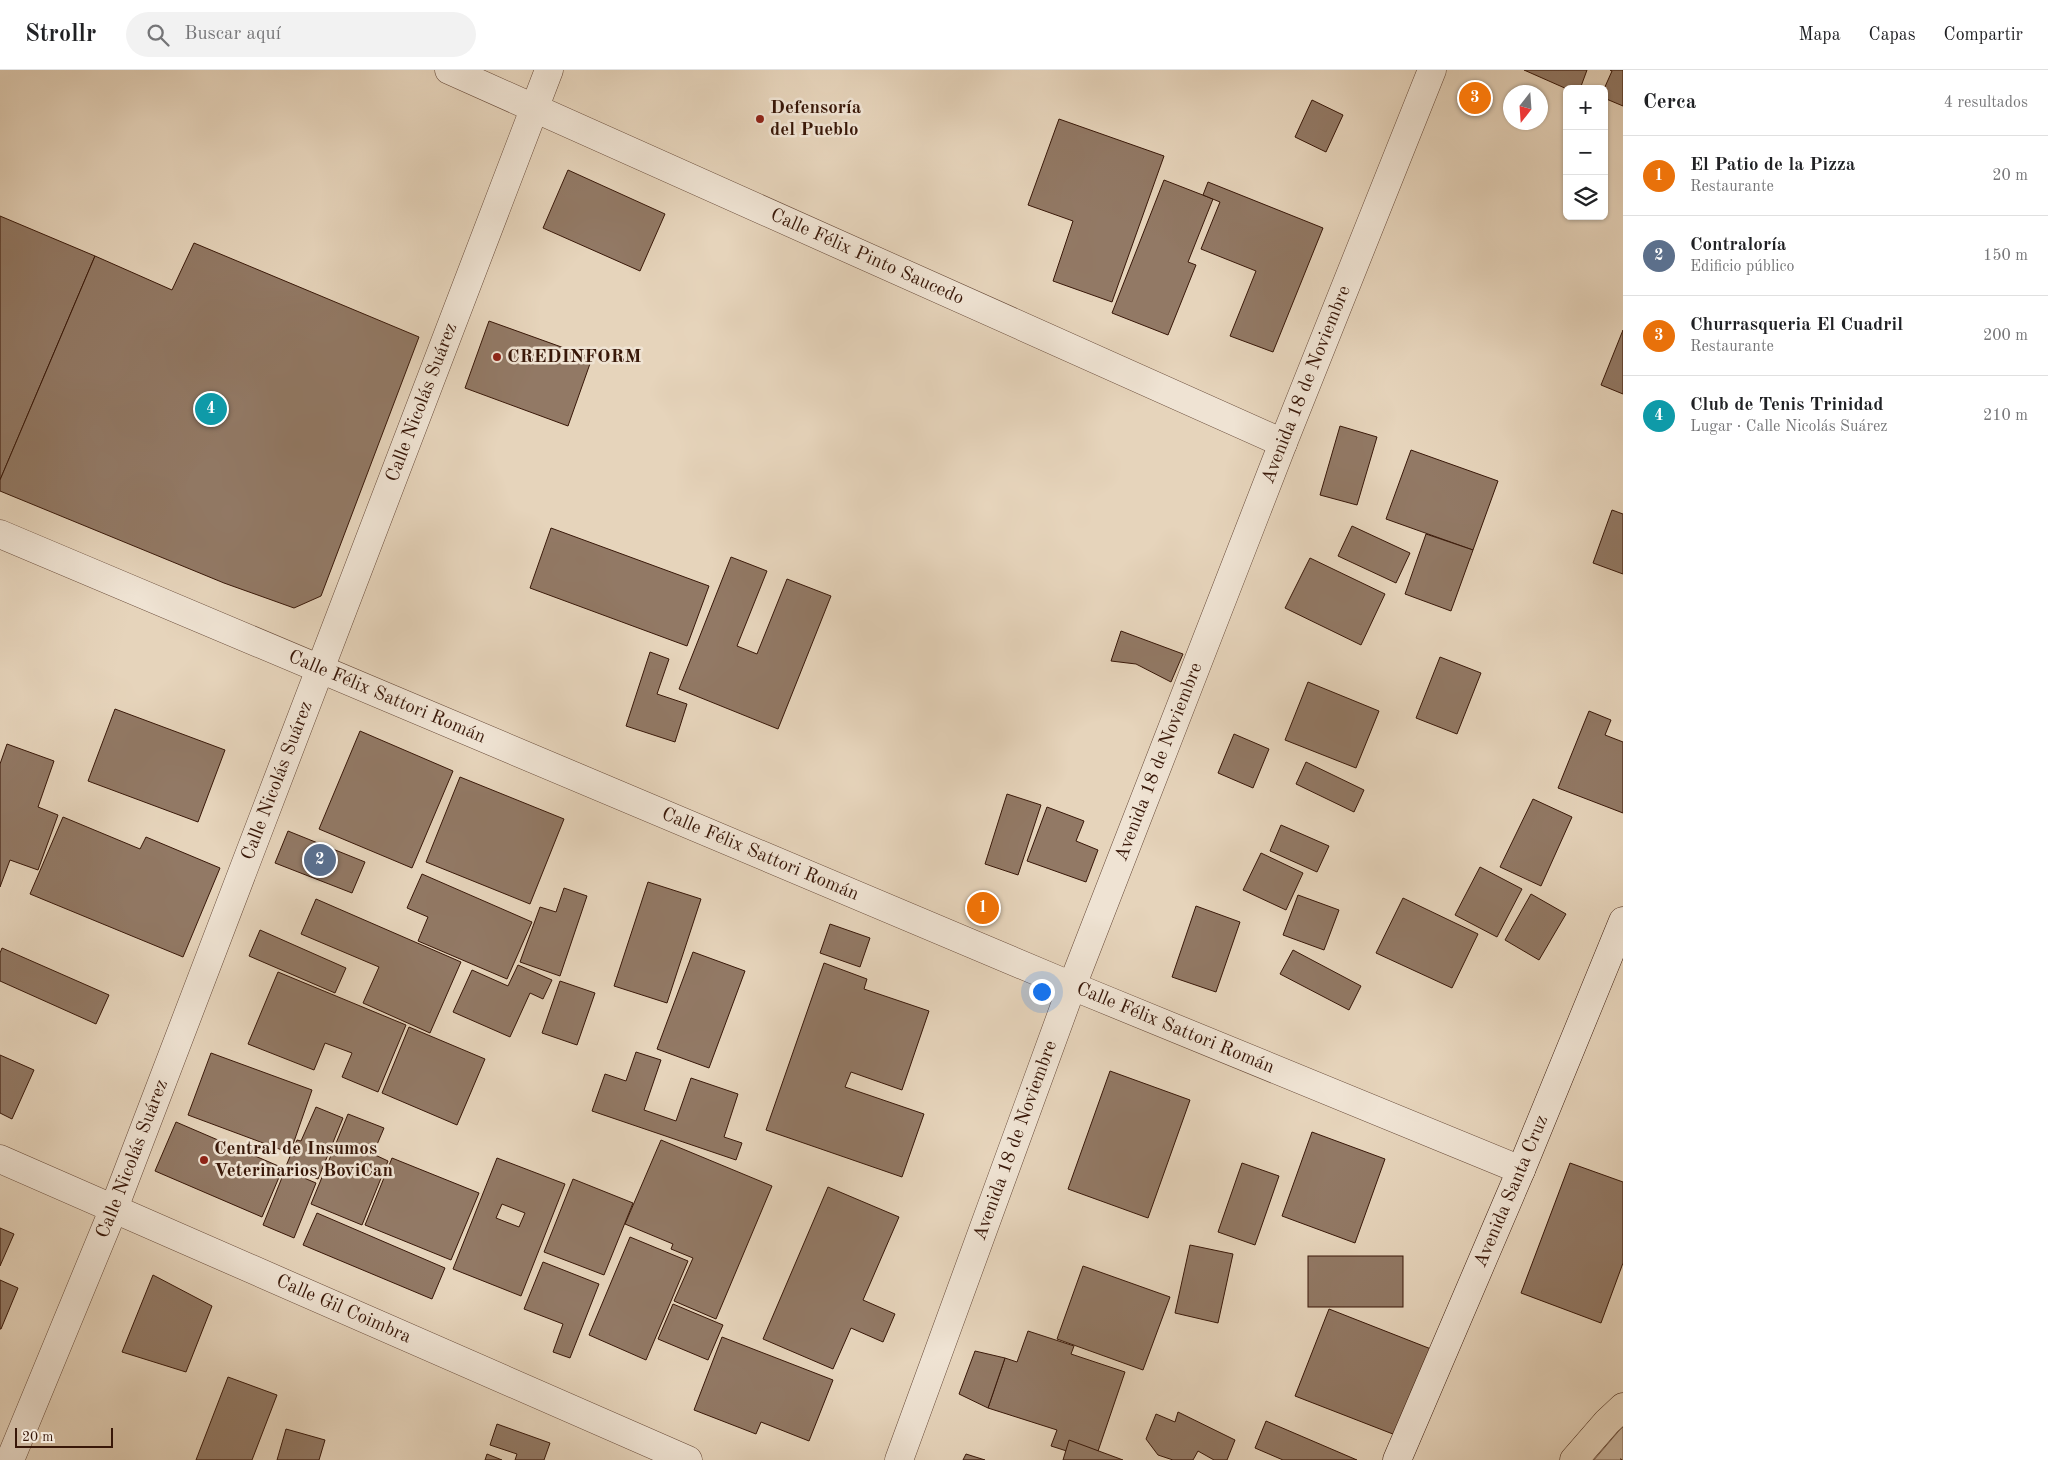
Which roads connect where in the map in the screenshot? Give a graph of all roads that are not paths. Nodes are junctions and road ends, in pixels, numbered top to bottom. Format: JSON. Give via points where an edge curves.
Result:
{"nodes":[{"id":1,"x":449,"y":70,"type":"edge"},
{"id":2,"x":549,"y":70,"type":"edge"},
{"id":3,"x":1432,"y":70,"type":"edge"},
{"id":4,"x":534,"y":107,"type":"junction"},
{"id":5,"x":1283,"y":443,"type":"junction"},
{"id":6,"x":0,"y":534,"type":"edge"},
{"id":7,"x":321,"y":669,"type":"junction"},
{"id":8,"x":1623,"y":921,"type":"edge"},
{"id":9,"x":1072,"y":986,"type":"junction"},
{"id":10,"x":0,"y":1159,"type":"edge"},
{"id":11,"x":1521,"y":1170,"type":"junction"},
{"id":12,"x":114,"y":1208,"type":"junction"},
{"id":13,"x":1623,"y":1407,"type":"edge"},
{"id":14,"x":10,"y":1460,"type":"edge"},
{"id":15,"x":688,"y":1460,"type":"edge"},
{"id":16,"x":899,"y":1460,"type":"edge"},
{"id":17,"x":1397,"y":1460,"type":"edge"},
{"id":18,"x":1574,"y":1460,"type":"edge"}],
"edges":[{"from":1,"to":4,"type":"street","name":"Calle Félix Pinto Saucedo"},
{"from":2,"to":4,"type":"street","name":"Calle Nicolás Suárez"},
{"from":3,"to":5,"type":"street","name":"Avenida 18 de Noviembre"},
{"from":4,"to":5,"type":"street","name":"Calle Félix Pinto Saucedo"},
{"from":4,"to":7,"type":"street","name":"Calle Nicolás Suárez"},
{"from":5,"to":9,"type":"street","name":"Avenida 18 de Noviembre"},
{"from":6,"to":7,"type":"street","name":"Calle Félix Sattori Román"},
{"from":7,"to":9,"type":"street","name":"Calle Félix Sattori Román"},
{"from":7,"to":12,"type":"street","name":"Calle Nicolás Suárez"},
{"from":8,"to":11,"type":"street","name":"Avenida Santa Cruz"},
{"from":9,"to":11,"type":"street","name":"Calle Félix Sattori Román"},
{"from":9,"to":16,"type":"street","name":"Avenida 18 de Noviembre"},
{"from":10,"to":12,"type":"street","name":"Calle Gil Coimbra"},
{"from":11,"to":17,"type":"street","name":"Avenida Santa Cruz"},
{"from":12,"to":14,"type":"street","name":"Calle Nicolás Suárez"},
{"from":12,"to":15,"type":"street","name":"Calle Gil Coimbra"},
{"from":13,"to":18,"type":"main road"}]}
